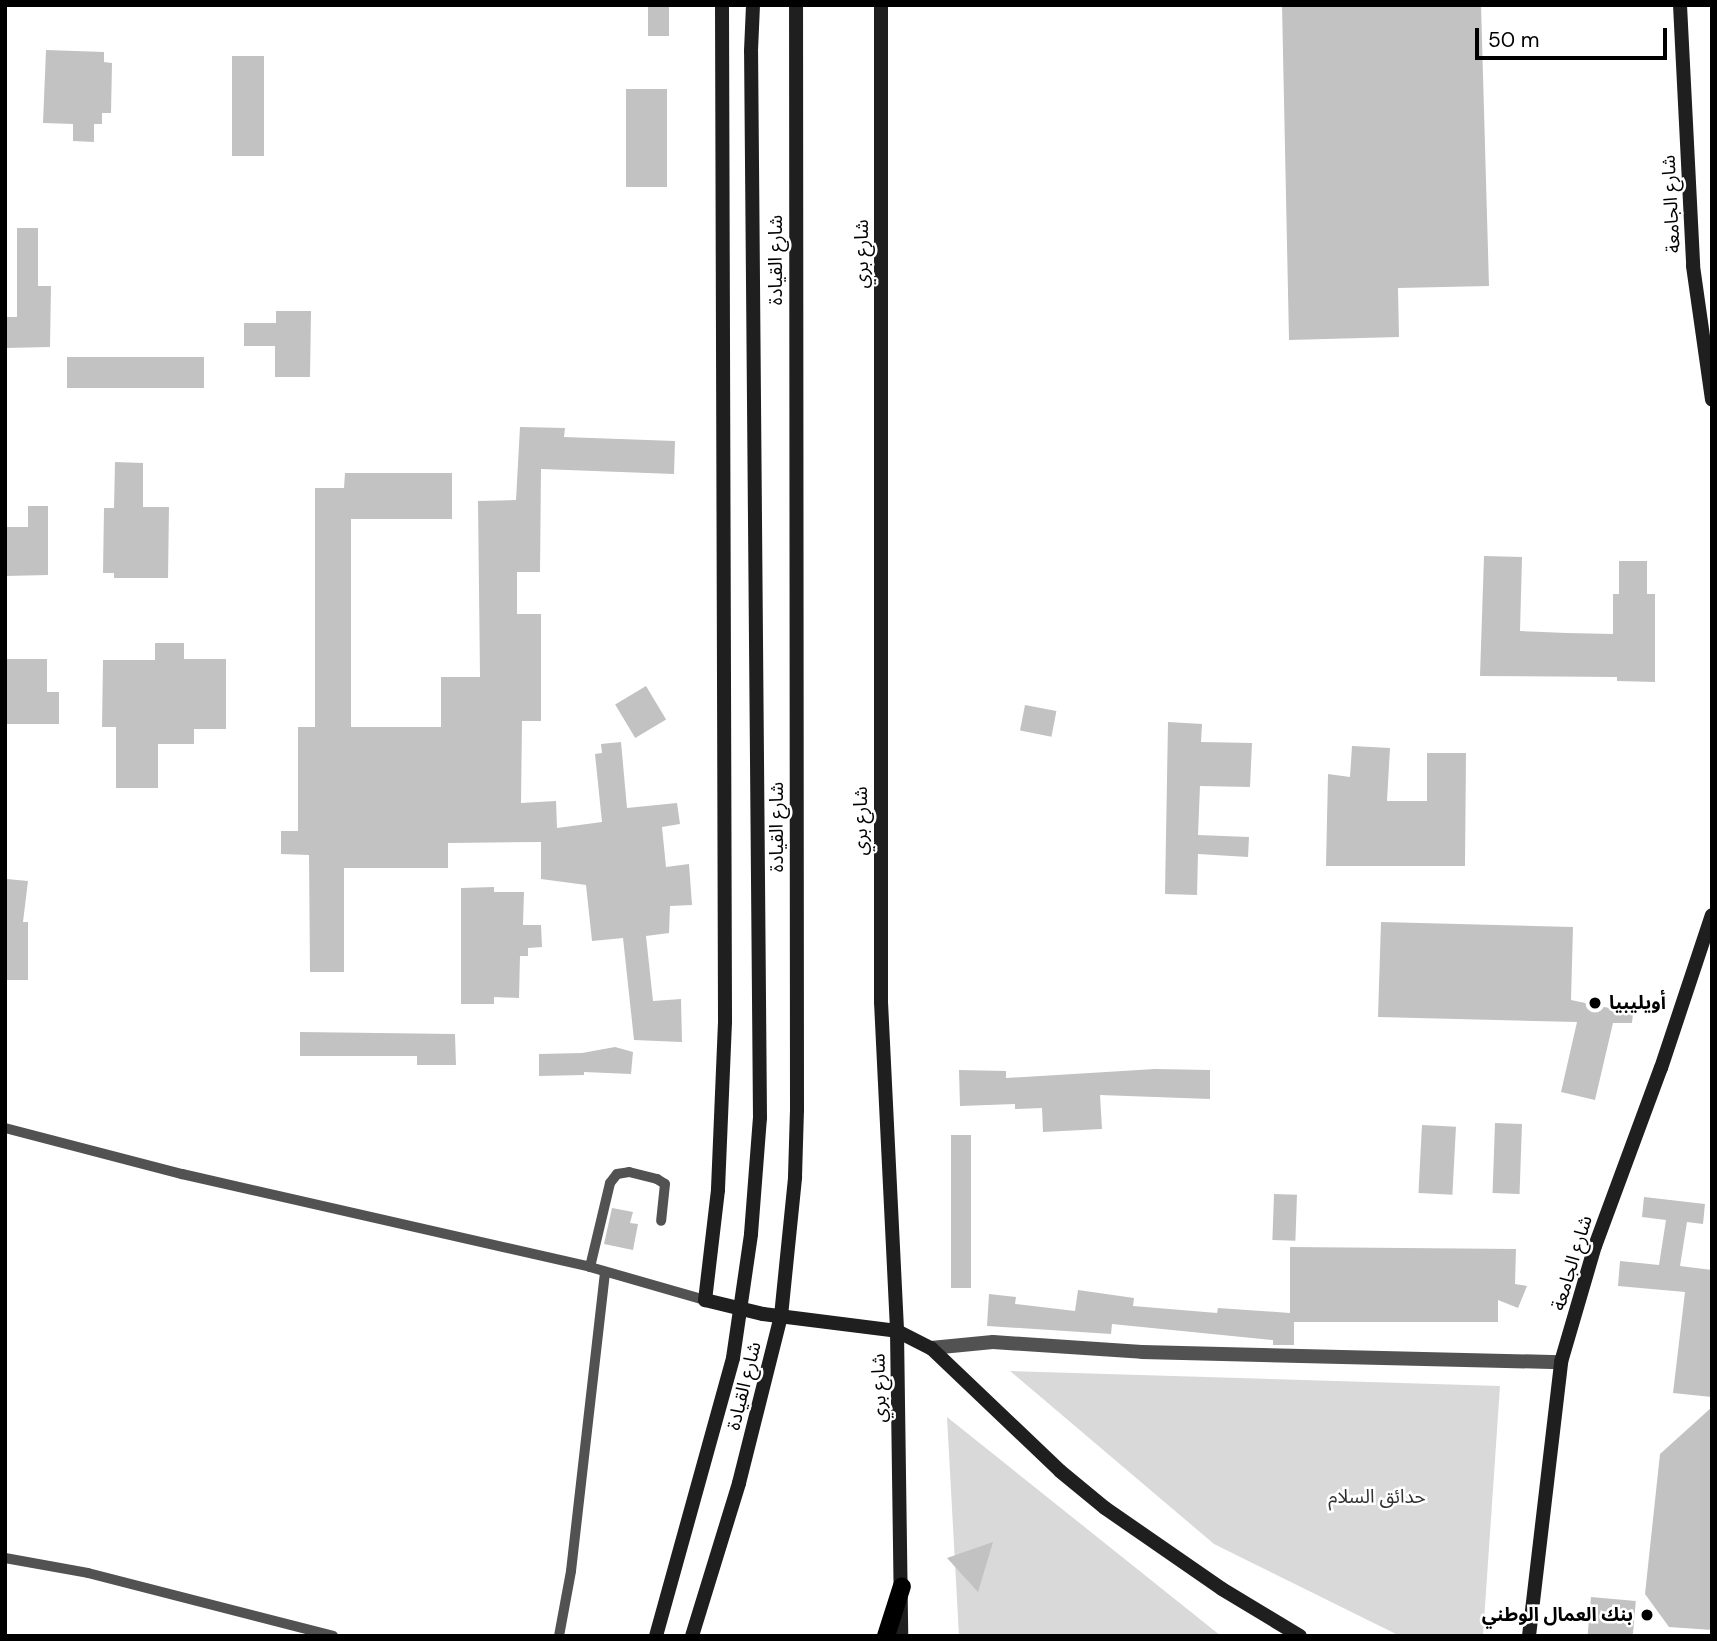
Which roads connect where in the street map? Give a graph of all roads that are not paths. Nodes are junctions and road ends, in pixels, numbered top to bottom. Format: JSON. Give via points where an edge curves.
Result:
{"nodes":[{"id":1,"x":722,"y":5,"type":"edge"},
{"id":2,"x":753,"y":5,"type":"edge"},
{"id":3,"x":796,"y":5,"type":"edge"},
{"id":4,"x":881,"y":5,"type":"edge"},
{"id":5,"x":1680,"y":5,"type":"edge"},
{"id":6,"x":1712,"y":400,"type":"edge"},
{"id":7,"x":1712,"y":915,"type":"edge"},
{"id":8,"x":5,"y":1128,"type":"edge"},
{"id":9,"x":662,"y":1221,"type":"dead end"},
{"id":10,"x":590,"y":1267,"type":"junction"},
{"id":11,"x":606,"y":1272,"type":"junction"},
{"id":12,"x":705,"y":1300,"type":"junction"},
{"id":13,"x":741,"y":1310,"type":"junction"},
{"id":14,"x":781,"y":1315,"type":"junction"},
{"id":15,"x":897,"y":1331,"type":"junction"},
{"id":16,"x":931,"y":1348,"type":"junction"},
{"id":17,"x":1560,"y":1362,"type":"junction"},
{"id":18,"x":5,"y":1558,"type":"edge"},
{"id":19,"x":902,"y":1586,"type":"junction"},
{"id":20,"x":333,"y":1636,"type":"edge"},
{"id":21,"x":559,"y":1636,"type":"edge"},
{"id":22,"x":656,"y":1636,"type":"edge"},
{"id":23,"x":692,"y":1636,"type":"edge"},
{"id":24,"x":887,"y":1636,"type":"edge"},
{"id":25,"x":901,"y":1636,"type":"edge"},
{"id":26,"x":1300,"y":1636,"type":"edge"},
{"id":27,"x":1529,"y":1636,"type":"edge"}],
"edges":[{"from":1,"to":12,"type":"main road","via":[[725,1022],[718,1190]]},
{"from":2,"to":13,"type":"main road","name":"شارع القيادة","via":[[760,1118]]},
{"from":3,"to":14,"type":"main road","name":"شارع القيادة","via":[[797,1111]]},
{"from":4,"to":15,"type":"main road","name":"شارع بري","via":[[881,1002]]},
{"from":5,"to":6,"type":"main road","name":"شارع الجامعة","via":[[1693,265]]},
{"from":7,"to":17,"type":"main road","name":"شارع الجامعة","via":[[1595,1246]]},
{"from":8,"to":10,"type":"lane","via":[[182,1174]]},
{"from":9,"to":10,"type":"lane","via":[[667,1188],[662,1180],[629,1172],[617,1174],[610,1183]]},
{"from":10,"to":11,"type":"lane"},
{"from":11,"to":12,"type":"lane"},
{"from":11,"to":21,"type":"lane","via":[[572,1571]]},
{"from":12,"to":13,"type":"main road"},
{"from":13,"to":14,"type":"main road"},
{"from":13,"to":22,"type":"main road","name":"شارع القيادة","via":[[733,1358]]},
{"from":14,"to":15,"type":"main road"},
{"from":14,"to":23,"type":"main road","name":"شارع القيادة","via":[[739,1483]]},
{"from":15,"to":16,"type":"main road"},
{"from":15,"to":19,"type":"main road","name":"شارع بري"},
{"from":16,"to":17,"type":"street","via":[[993,1342],[1142,1352]]},
{"from":16,"to":26,"type":"main road","via":[[1105,1508],[1222,1589]]},
{"from":17,"to":27,"type":"main road","name":"شارع الجامعة"},
{"from":18,"to":20,"type":"lane","via":[[88,1573]]},
{"from":19,"to":24,"type":"main road"},
{"from":19,"to":25,"type":"main road","name":"شارع بري"}]}
